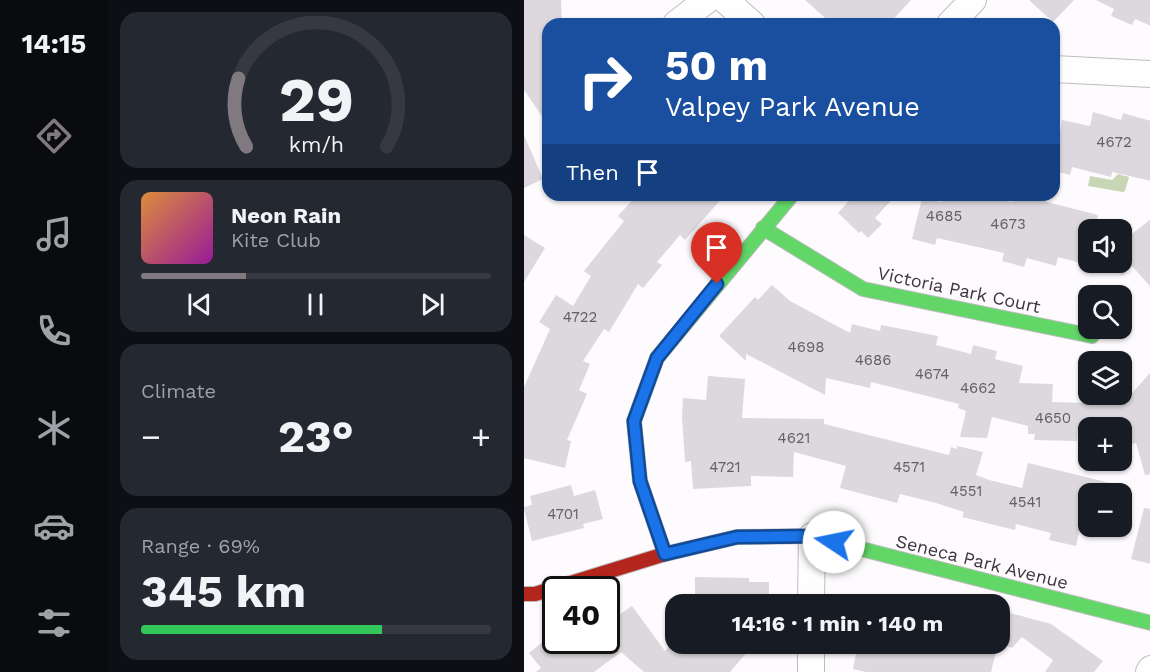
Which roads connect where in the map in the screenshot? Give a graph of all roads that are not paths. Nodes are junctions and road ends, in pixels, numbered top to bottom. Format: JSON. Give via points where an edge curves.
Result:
{"nodes":[{"id":1,"x":707,"y":0,"type":"edge"},
{"id":2,"x":725,"y":0,"type":"edge"},
{"id":3,"x":684,"y":18,"type":"edge"},
{"id":4,"x":745,"y":18,"type":"edge"},
{"id":5,"x":1060,"y":69,"type":"edge"},
{"id":6,"x":1151,"y":74,"type":"edge"},
{"id":7,"x":787,"y":201,"type":"edge"},
{"id":8,"x":763,"y":228,"type":"junction"},
{"id":9,"x":1078,"y":333,"type":"edge"},
{"id":10,"x":812,"y":536,"type":"junction"},
{"id":11,"x":665,"y":554,"type":"junction"},
{"id":12,"x":524,"y":594,"type":"edge"},
{"id":13,"x":811,"y":594,"type":"edge"},
{"id":14,"x":1151,"y":623,"type":"edge"},
{"id":15,"x":811,"y":654,"type":"edge"},
{"id":16,"x":811,"y":672,"type":"edge"}],
"edges":[{"from":1,"to":3,"type":"street"},
{"from":2,"to":4,"type":"street"},
{"from":5,"to":6,"type":"street"},
{"from":7,"to":8,"type":"street"},
{"from":8,"to":9,"type":"street","name":"Victoria Park Court","via":[[863,289]]},
{"from":8,"to":11,"type":"street","via":[[657,358],[634,421],[640,481]]},
{"from":10,"to":11,"type":"street","name":"Seneca Park Avenue","via":[[737,537]]},
{"from":10,"to":13,"type":"street"},
{"from":10,"to":14,"type":"street","name":"Seneca Park Avenue"},
{"from":11,"to":12,"type":"street","name":"Seneca Park Avenue","via":[[535,594]]},
{"from":15,"to":16,"type":"street"}]}
